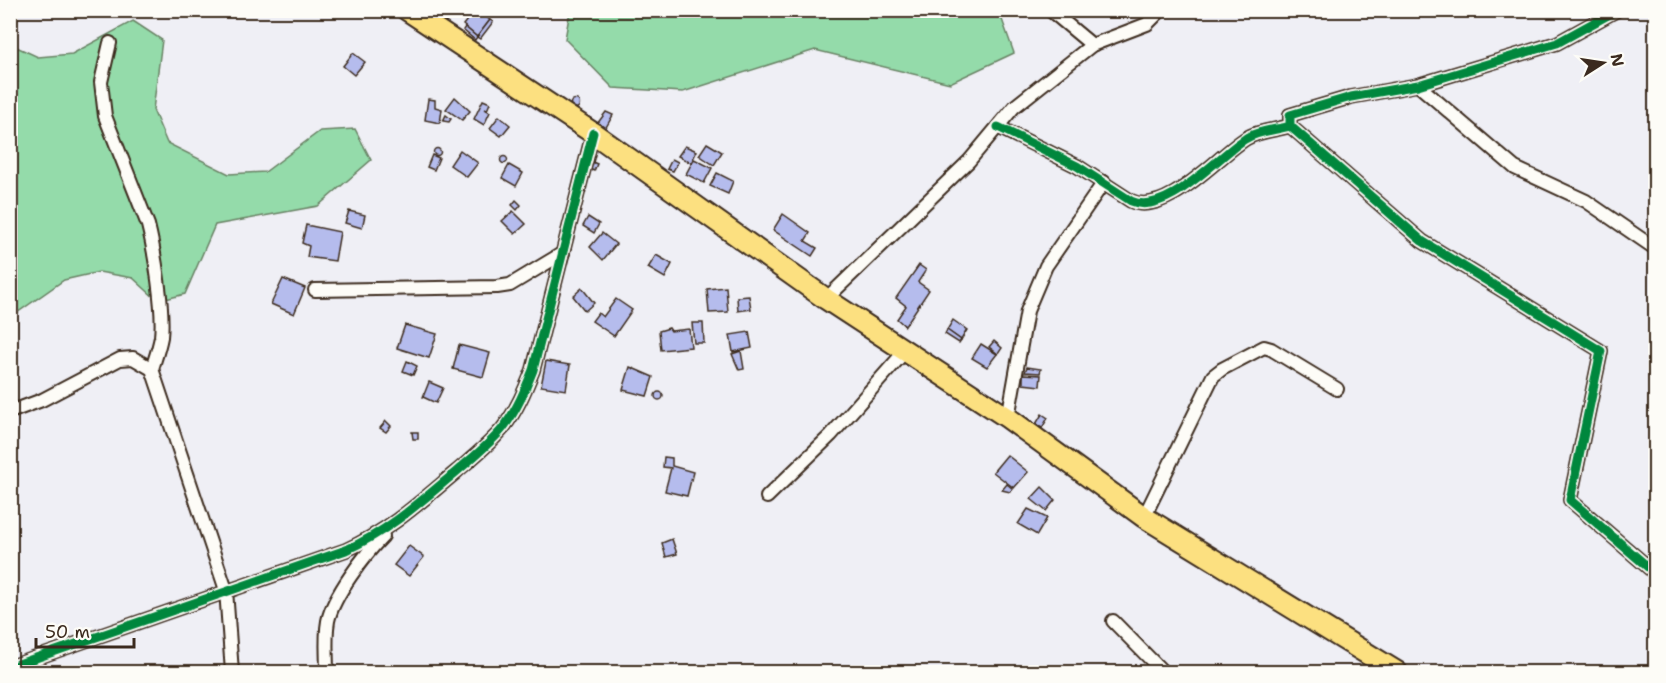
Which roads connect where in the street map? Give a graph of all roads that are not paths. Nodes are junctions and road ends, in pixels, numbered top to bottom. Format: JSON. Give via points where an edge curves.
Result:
{"nodes":[{"id":1,"x":407,"y":10,"type":"edge"},
{"id":2,"x":1050,"y":10,"type":"edge"},
{"id":3,"x":1143,"y":10,"type":"edge"},
{"id":4,"x":1161,"y":10,"type":"edge"},
{"id":5,"x":1617,"y":10,"type":"edge"},
{"id":6,"x":1147,"y":24,"type":"junction"},
{"id":7,"x":110,"y":43,"type":"dead end"},
{"id":8,"x":1092,"y":45,"type":"junction"},
{"id":9,"x":1418,"y":85,"type":"junction"},
{"id":10,"x":1290,"y":126,"type":"junction"},
{"id":11,"x":998,"y":127,"type":"junction"},
{"id":12,"x":593,"y":133,"type":"junction"},
{"id":13,"x":1104,"y":182,"type":"junction"},
{"id":14,"x":1656,"y":249,"type":"edge"},
{"id":15,"x":563,"y":253,"type":"junction"},
{"id":16,"x":315,"y":290,"type":"dead end"},
{"id":17,"x":826,"y":298,"type":"junction"},
{"id":18,"x":906,"y":350,"type":"junction"},
{"id":19,"x":152,"y":369,"type":"junction"},
{"id":20,"x":1337,"y":389,"type":"dead end"},
{"id":21,"x":10,"y":412,"type":"edge"},
{"id":22,"x":1008,"y":418,"type":"junction"},
{"id":23,"x":767,"y":497,"type":"dead end"},
{"id":24,"x":1144,"y":517,"type":"junction"},
{"id":25,"x":397,"y":523,"type":"junction"},
{"id":26,"x":1656,"y":574,"type":"edge"},
{"id":27,"x":226,"y":590,"type":"junction"},
{"id":28,"x":1113,"y":621,"type":"dead end"},
{"id":29,"x":10,"y":667,"type":"edge"},
{"id":30,"x":232,"y":672,"type":"edge"},
{"id":31,"x":327,"y":672,"type":"edge"},
{"id":32,"x":1163,"y":672,"type":"edge"},
{"id":33,"x":1395,"y":672,"type":"edge"}],
"edges":[{"from":1,"to":12,"type":"main road"},
{"from":2,"to":8,"type":"street"},
{"from":3,"to":6,"type":"street"},
{"from":4,"to":6,"type":"street"},
{"from":5,"to":9,"type":"street","via":[[1557,43]]},
{"from":6,"to":8,"type":"street"},
{"from":7,"to":19,"type":"street","via":[[101,82],[105,116],[152,240],[161,324]]},
{"from":8,"to":11,"type":"street","via":[[1014,107]]},
{"from":9,"to":10,"type":"street","via":[[1313,107],[1290,115]]},
{"from":9,"to":14,"type":"street","via":[[1515,168],[1586,201]]},
{"from":10,"to":13,"type":"street","via":[[1247,137],[1189,184],[1150,203],[1131,201]]},
{"from":10,"to":26,"type":"street","via":[[1422,241],[1601,351],[1570,500]]},
{"from":11,"to":13,"type":"street"},
{"from":11,"to":17,"type":"street","via":[[969,161]]},
{"from":12,"to":15,"type":"street"},
{"from":12,"to":17,"type":"main road"},
{"from":13,"to":22,"type":"street","via":[[1046,266],[1027,311]]},
{"from":15,"to":16,"type":"street","via":[[510,285],[497,287]]},
{"from":15,"to":25,"type":"street","via":[[533,370],[518,405],[482,449]]},
{"from":17,"to":18,"type":"main road"},
{"from":18,"to":22,"type":"main road"},
{"from":18,"to":23,"type":"street","via":[[831,435]]},
{"from":19,"to":21,"type":"street","via":[[133,357],[120,359],[42,400]]},
{"from":19,"to":27,"type":"street"},
{"from":20,"to":24,"type":"street","via":[[1264,347],[1222,369],[1213,376]]},
{"from":22,"to":24,"type":"main road"},
{"from":24,"to":33,"type":"main road"},
{"from":25,"to":27,"type":"street","via":[[346,550]]},
{"from":25,"to":31,"type":"street","via":[[368,551],[331,609],[327,624]]},
{"from":27,"to":29,"type":"street"},
{"from":27,"to":30,"type":"street"},
{"from":28,"to":32,"type":"street"}]}
